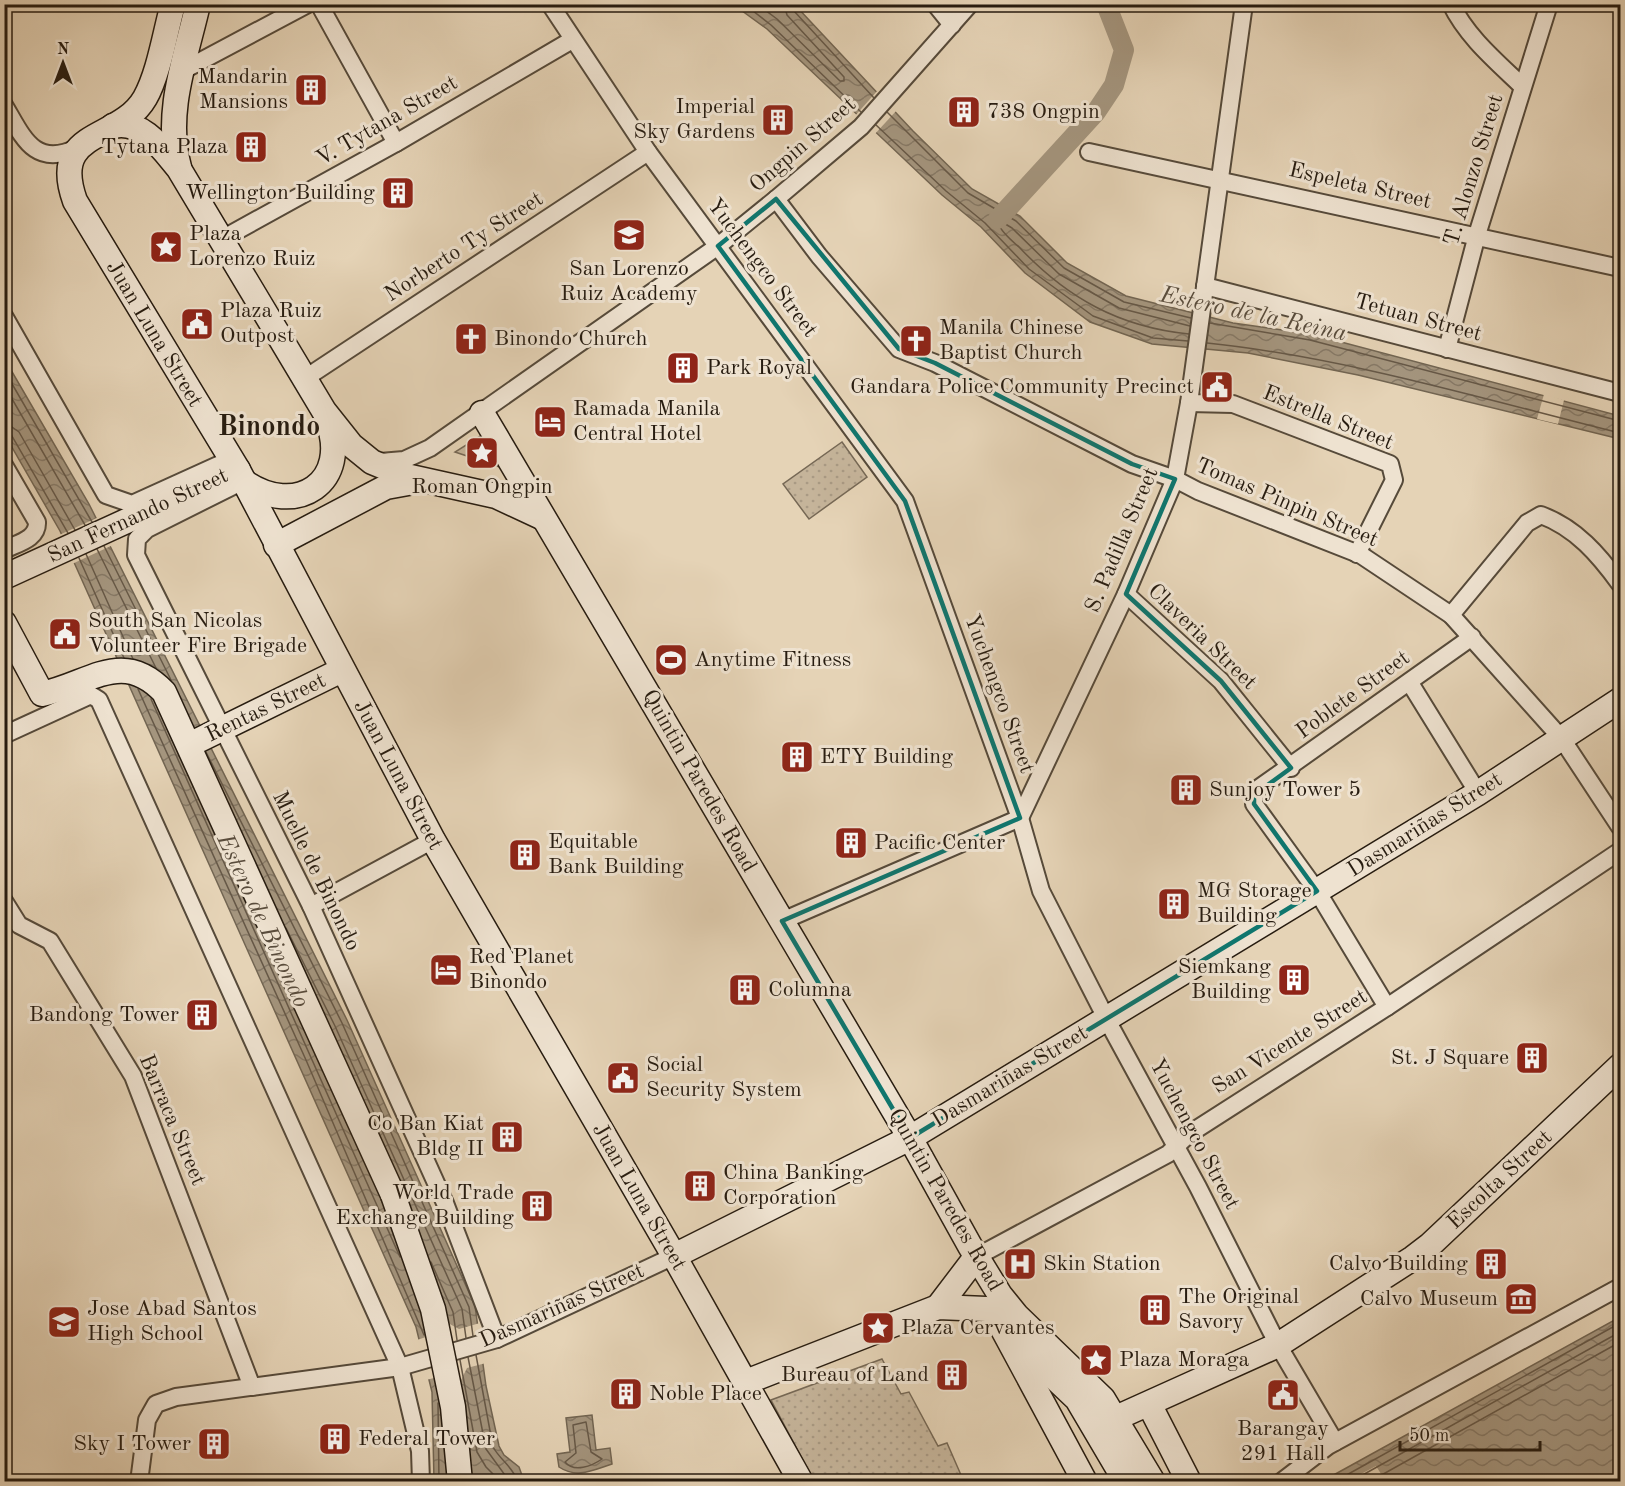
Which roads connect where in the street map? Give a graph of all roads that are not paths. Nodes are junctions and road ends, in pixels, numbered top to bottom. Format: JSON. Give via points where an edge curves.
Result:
{"nodes":[{"id":1,"x":173,"y":4,"type":"edge"},
{"id":2,"x":198,"y":4,"type":"edge"},
{"id":3,"x":308,"y":4,"type":"edge"},
{"id":4,"x":319,"y":4,"type":"edge"},
{"id":5,"x":550,"y":4,"type":"edge"},
{"id":6,"x":935,"y":4,"type":"edge"},
{"id":7,"x":970,"y":4,"type":"edge"},
{"id":8,"x":1244,"y":4,"type":"edge"},
{"id":9,"x":1451,"y":4,"type":"edge"},
{"id":10,"x":1549,"y":4,"type":"edge"},
{"id":11,"x":952,"y":25,"type":"junction"},
{"id":12,"x":572,"y":40,"type":"junction"},
{"id":13,"x":182,"y":71,"type":"junction"},
{"id":14,"x":1522,"y":86,"type":"junction"},
{"id":15,"x":4,"y":105,"type":"edge"},
{"id":16,"x":113,"y":126,"type":"junction"},
{"id":17,"x":396,"y":143,"type":"junction"},
{"id":18,"x":78,"y":148,"type":"junction"},
{"id":19,"x":648,"y":152,"type":"junction"},
{"id":20,"x":1089,"y":152,"type":"dead end"},
{"id":21,"x":179,"y":169,"type":"junction"},
{"id":22,"x":1221,"y":178,"type":"junction"},
{"id":23,"x":776,"y":199,"type":"junction"},
{"id":24,"x":1477,"y":236,"type":"junction"},
{"id":25,"x":222,"y":239,"type":"junction"},
{"id":26,"x":718,"y":246,"type":"junction"},
{"id":27,"x":1620,"y":268,"type":"edge"},
{"id":28,"x":1205,"y":286,"type":"junction"},
{"id":29,"x":4,"y":316,"type":"edge"},
{"id":30,"x":1447,"y":349,"type":"junction"},
{"id":31,"x":304,"y":379,"type":"junction"},
{"id":32,"x":1620,"y":393,"type":"edge"},
{"id":33,"x":1189,"y":403,"type":"junction"},
{"id":34,"x":324,"y":411,"type":"junction"},
{"id":35,"x":482,"y":413,"type":"junction"},
{"id":36,"x":372,"y":462,"type":"junction"},
{"id":37,"x":4,"y":465,"type":"edge"},
{"id":38,"x":240,"y":476,"type":"junction"},
{"id":39,"x":1175,"y":479,"type":"junction"},
{"id":40,"x":430,"y":480,"type":"junction"},
{"id":41,"x":542,"y":517,"type":"junction"},
{"id":42,"x":276,"y":545,"type":"junction"},
{"id":43,"x":4,"y":550,"type":"edge"},
{"id":44,"x":1358,"y":554,"type":"junction"},
{"id":45,"x":8,"y":575,"type":"edge"},
{"id":46,"x":1620,"y":584,"type":"edge"},
{"id":47,"x":1126,"y":594,"type":"junction"},
{"id":48,"x":1451,"y":615,"type":"junction"},
{"id":49,"x":4,"y":623,"type":"edge"},
{"id":50,"x":1472,"y":637,"type":"junction"},
{"id":51,"x":342,"y":670,"type":"junction"},
{"id":52,"x":1410,"y":683,"type":"junction"},
{"id":53,"x":1620,"y":700,"type":"edge"},
{"id":54,"x":47,"y":703,"type":"junction"},
{"id":55,"x":217,"y":732,"type":"junction"},
{"id":56,"x":4,"y":735,"type":"edge"},
{"id":57,"x":1562,"y":739,"type":"junction"},
{"id":58,"x":189,"y":745,"type":"junction"},
{"id":59,"x":1291,"y":768,"type":"junction"},
{"id":60,"x":1478,"y":793,"type":"junction"},
{"id":61,"x":1020,"y":818,"type":"junction"},
{"id":62,"x":1620,"y":827,"type":"edge"},
{"id":63,"x":433,"y":840,"type":"junction"},
{"id":64,"x":1620,"y":851,"type":"edge"},
{"id":65,"x":1317,"y":891,"type":"junction"},
{"id":66,"x":4,"y":901,"type":"edge"},
{"id":67,"x":311,"y":906,"type":"junction"},
{"id":68,"x":782,"y":921,"type":"junction"},
{"id":69,"x":1387,"y":1007,"type":"junction"},
{"id":70,"x":1107,"y":1020,"type":"junction"},
{"id":71,"x":1620,"y":1066,"type":"edge"},
{"id":72,"x":910,"y":1138,"type":"junction"},
{"id":73,"x":1176,"y":1146,"type":"junction"},
{"id":74,"x":674,"y":1256,"type":"junction"},
{"id":75,"x":976,"y":1257,"type":"junction"},
{"id":76,"x":1620,"y":1287,"type":"edge"},
{"id":77,"x":938,"y":1307,"type":"junction"},
{"id":78,"x":1004,"y":1330,"type":"junction"},
{"id":79,"x":490,"y":1341,"type":"junction"},
{"id":80,"x":1278,"y":1345,"type":"junction"},
{"id":81,"x":400,"y":1367,"type":"junction"},
{"id":82,"x":746,"y":1382,"type":"junction"},
{"id":83,"x":252,"y":1387,"type":"junction"},
{"id":84,"x":1149,"y":1404,"type":"junction"},
{"id":85,"x":1116,"y":1418,"type":"junction"},
{"id":86,"x":1335,"y":1442,"type":"junction"},
{"id":87,"x":139,"y":1482,"type":"edge"},
{"id":88,"x":421,"y":1482,"type":"edge"},
{"id":89,"x":460,"y":1482,"type":"edge"},
{"id":90,"x":801,"y":1482,"type":"edge"},
{"id":91,"x":1085,"y":1482,"type":"edge"},
{"id":92,"x":1126,"y":1482,"type":"edge"},
{"id":93,"x":1153,"y":1482,"type":"edge"},
{"id":94,"x":1189,"y":1482,"type":"edge"},
{"id":95,"x":1281,"y":1482,"type":"edge"}],
"edges":[{"from":1,"to":16,"type":"main road","via":[[146,96]]},
{"from":2,"to":13,"type":"main road"},
{"from":3,"to":13,"type":"street"},
{"from":4,"to":17,"type":"street"},
{"from":5,"to":12,"type":"street","name":"Yuchengco Street"},
{"from":6,"to":11,"type":"street"},
{"from":7,"to":11,"type":"street","name":"Ongpin Street"},
{"from":8,"to":22,"type":"street","name":"S. Padilla Street"},
{"from":9,"to":14,"type":"street","via":[[1457,18],[1480,46]]},
{"from":10,"to":14,"type":"street","name":"T. Alonzo Street"},
{"from":11,"to":23,"type":"street","name":"Ongpin Street","via":[[861,127]]},
{"from":12,"to":17,"type":"street","name":"V. Tytana Street"},
{"from":12,"to":19,"type":"street","name":"Yuchengco Street"},
{"from":13,"to":21,"type":"main road","via":[[174,125]]},
{"from":14,"to":24,"type":"street","name":"T. Alonzo Street"},
{"from":15,"to":18,"type":"street","via":[[23,137],[38,151],[56,155]]},
{"from":16,"to":18,"type":"main road"},
{"from":16,"to":21,"type":"main road","via":[[129,125],[143,132],[156,141]]},
{"from":17,"to":25,"type":"street","name":"V. Tytana Street"},
{"from":18,"to":38,"type":"main road","name":"Juan Luna Street","via":[[70,170],[75,201]]},
{"from":19,"to":26,"type":"street","name":"Yuchengco Street"},
{"from":19,"to":31,"type":"street","name":"Norberto Ty Street"},
{"from":20,"to":22,"type":"street","name":"Espeleta Street"},
{"from":21,"to":25,"type":"main road"},
{"from":22,"to":24,"type":"street","name":"Espeleta Street"},
{"from":22,"to":28,"type":"street","name":"S. Padilla Street"},
{"from":23,"to":26,"type":"street","name":"Ongpin Street"},
{"from":23,"to":39,"type":"street","name":"Tomas Pinpin Street","via":[[898,350],[935,363],[1132,464]]},
{"from":24,"to":27,"type":"street","name":"Espeleta Street"},
{"from":24,"to":30,"type":"street","name":"T. Alonzo Street"},
{"from":25,"to":31,"type":"main road"},
{"from":26,"to":35,"type":"street","name":"Ongpin Street"},
{"from":26,"to":61,"type":"street","name":"Yuchengco Street","via":[[905,501]]},
{"from":28,"to":30,"type":"street","name":"Tetuan Street"},
{"from":28,"to":33,"type":"street","name":"S. Padilla Street"},
{"from":29,"to":38,"type":"street","via":[[106,495],[132,504],[218,465],[228,464]]},
{"from":30,"to":32,"type":"street","name":"Tetuan Street"},
{"from":31,"to":34,"type":"main road"},
{"from":33,"to":39,"type":"street","name":"S. Padilla Street"},
{"from":33,"to":44,"type":"street","name":"Estrella Street","via":[[1233,404],[1390,464],[1394,480]]},
{"from":34,"to":36,"type":"main road","via":[[351,445]]},
{"from":34,"to":38,"type":"main road","via":[[333,458],[332,468],[322,483],[305,493],[284,495],[268,493]]},
{"from":35,"to":36,"type":"street","name":"Ongpin Street","via":[[418,455]]},
{"from":35,"to":41,"type":"main road","name":"Quintin Paredes Road"},
{"from":36,"to":40,"type":"main road","via":[[406,476]]},
{"from":37,"to":43,"type":"street","via":[[37,522],[34,535]]},
{"from":38,"to":42,"type":"main road","name":"Juan Luna Street"},
{"from":38,"to":45,"type":"main road","name":"San Fernando Street","via":[[201,488]]},
{"from":38,"to":55,"type":"street","name":"Muelle de Binondo","via":[[147,529],[135,547]]},
{"from":39,"to":44,"type":"street","name":"Tomas Pinpin Street"},
{"from":39,"to":47,"type":"street","name":"S. Padilla Street"},
{"from":40,"to":41,"type":"main road","via":[[496,496]]},
{"from":40,"to":42,"type":"main road","via":[[386,488]]},
{"from":41,"to":68,"type":"main road","name":"Quintin Paredes Road"},
{"from":42,"to":51,"type":"main road","name":"Juan Luna Street"},
{"from":44,"to":48,"type":"street","name":"Tomas Pinpin Street"},
{"from":46,"to":48,"type":"street","via":[[1594,549],[1556,521],[1541,515],[1527,523]]},
{"from":47,"to":59,"type":"street","name":"Claveria Street","via":[[1221,681]]},
{"from":47,"to":61,"type":"street","name":"S. Padilla Street"},
{"from":48,"to":50,"type":"street","name":"Tomas Pinpin Street"},
{"from":49,"to":54,"type":"main road"},
{"from":50,"to":52,"type":"street","name":"Poblete Street"},
{"from":50,"to":57,"type":"street","name":"Tomas Pinpin Street"},
{"from":51,"to":55,"type":"main road","name":"Rentas Street"},
{"from":51,"to":63,"type":"main road","name":"Juan Luna Street"},
{"from":52,"to":59,"type":"street","name":"Poblete Street"},
{"from":52,"to":60,"type":"street"},
{"from":53,"to":57,"type":"main road","name":"Dasmariñas Street"},
{"from":54,"to":56,"type":"street"},
{"from":54,"to":58,"type":"main road","via":[[94,677],[122,668],[139,672],[164,692]]},
{"from":54,"to":81,"type":"street","via":[[91,695],[99,700]]},
{"from":55,"to":58,"type":"main road","name":"Rentas Street"},
{"from":55,"to":67,"type":"street","name":"Muelle de Binondo"},
{"from":57,"to":60,"type":"main road","name":"Dasmariñas Street"},
{"from":57,"to":62,"type":"street","name":"Tomas Pinpin Street"},
{"from":58,"to":89,"type":"main road","bridge":true,"via":[[393,1195],[432,1309],[453,1407]]},
{"from":59,"to":65,"type":"street","name":"Poblete Street","via":[[1259,788],[1254,804]]},
{"from":60,"to":65,"type":"main road","name":"Dasmariñas Street"},
{"from":61,"to":68,"type":"street"},
{"from":61,"to":70,"type":"street","name":"Yuchengco Street","via":[[1041,891]]},
{"from":63,"to":67,"type":"street"},
{"from":63,"to":74,"type":"main road","name":"Juan Luna Street"},
{"from":64,"to":69,"type":"street","name":"San Vicente Street"},
{"from":65,"to":69,"type":"street"},
{"from":65,"to":70,"type":"main road","name":"Dasmariñas Street"},
{"from":66,"to":83,"type":"street","name":"Barraca Street","via":[[19,925],[50,941],[140,1089]]},
{"from":67,"to":79,"type":"street","name":"Muelle de Binondo","via":[[445,1203]]},
{"from":68,"to":72,"type":"main road","name":"Quintin Paredes Road"},
{"from":69,"to":73,"type":"street","name":"San Vicente Street"},
{"from":70,"to":72,"type":"main road","name":"Dasmariñas Street"},
{"from":70,"to":73,"type":"street","name":"Yuchengco Street"},
{"from":71,"to":80,"type":"main road","name":"Escolta Street","via":[[1430,1245]]},
{"from":72,"to":74,"type":"main road","name":"Dasmariñas Street"},
{"from":72,"to":75,"type":"main road","name":"Quintin Paredes Road"},
{"from":73,"to":75,"type":"street","name":"San Vicente Street","via":[[1168,1154]]},
{"from":73,"to":80,"type":"street","name":"Yuchengco Street"},
{"from":74,"to":79,"type":"street","name":"Dasmariñas Street"},
{"from":74,"to":82,"type":"main road","name":"Juan Luna Street"},
{"from":75,"to":77,"type":"main road"},
{"from":75,"to":85,"type":"main road","name":"Quintin Paredes Road","via":[[1017,1316],[1094,1388]]},
{"from":76,"to":86,"type":"street"},
{"from":77,"to":78,"type":"main road","via":[[986,1308]]},
{"from":77,"to":82,"type":"main road"},
{"from":78,"to":91,"type":"main road"},
{"from":78,"to":92,"type":"main road","via":[[1077,1399]]},
{"from":79,"to":81,"type":"street","name":"Dasmariñas Street"},
{"from":80,"to":84,"type":"main road","name":"Escolta Street"},
{"from":80,"to":86,"type":"street","name":"Yuchengco Street"},
{"from":81,"to":83,"type":"street","name":"Dasmariñas Street"},
{"from":81,"to":88,"type":"street","via":[[420,1451]]},
{"from":82,"to":90,"type":"main road","name":"Juan Luna Street"},
{"from":83,"to":87,"type":"street","name":"Dasmariñas Street","via":[[176,1397],[156,1404],[147,1420]]},
{"from":84,"to":85,"type":"main road","name":"Escolta Street"},
{"from":84,"to":94,"type":"main road"},
{"from":85,"to":93,"type":"main road","name":"Quintin Paredes Road"},
{"from":86,"to":95,"type":"street"}]}
